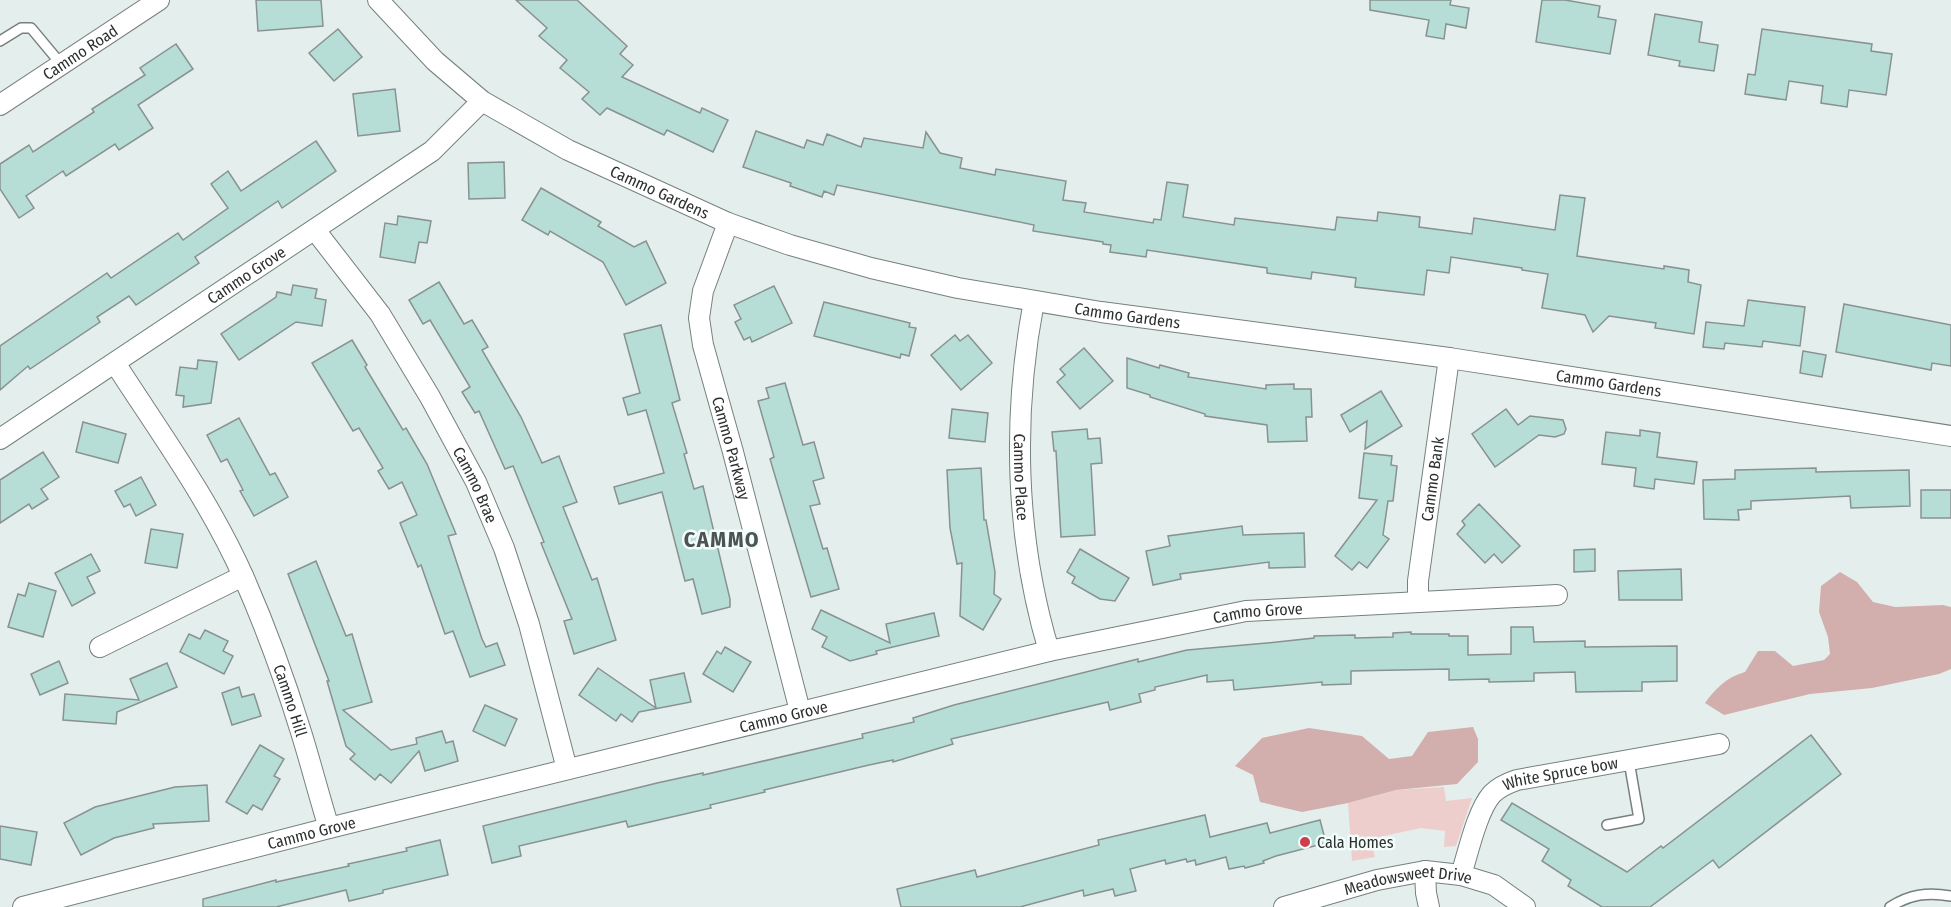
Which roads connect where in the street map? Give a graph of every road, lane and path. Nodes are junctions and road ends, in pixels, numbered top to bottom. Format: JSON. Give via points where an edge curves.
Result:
{"nodes":[{"id":1,"x":159,"y":0,"type":"edge"},
{"id":2,"x":378,"y":0,"type":"edge"},
{"id":3,"x":0,"y":41,"type":"edge"},
{"id":4,"x":61,"y":64,"type":"junction"},
{"id":5,"x":482,"y":101,"type":"junction"},
{"id":6,"x":0,"y":104,"type":"edge"},
{"id":7,"x":728,"y":223,"type":"junction"},
{"id":8,"x":315,"y":230,"type":"junction"},
{"id":9,"x":1034,"y":301,"type":"junction"},
{"id":10,"x":1449,"y":358,"type":"junction"},
{"id":11,"x":115,"y":363,"type":"junction"},
{"id":12,"x":1951,"y":436,"type":"edge"},
{"id":13,"x":0,"y":439,"type":"edge"},
{"id":14,"x":243,"y":576,"type":"junction"},
{"id":15,"x":1557,"y":595,"type":"dead end"},
{"id":16,"x":1418,"y":601,"type":"junction"},
{"id":17,"x":99,"y":646,"type":"dead end"},
{"id":18,"x":1048,"y":651,"type":"junction"},
{"id":19,"x":800,"y":711,"type":"junction"},
{"id":20,"x":1719,"y":744,"type":"dead end"},
{"id":21,"x":1629,"y":761,"type":"junction"},
{"id":22,"x":567,"y":770,"type":"junction"},
{"id":23,"x":1607,"y":825,"type":"dead end"},
{"id":24,"x":330,"y":828,"type":"junction"},
{"id":25,"x":1425,"y":872,"type":"junction"},
{"id":26,"x":1461,"y":875,"type":"junction"},
{"id":27,"x":1951,"y":896,"type":"edge"},
{"id":28,"x":23,"y":907,"type":"edge"},
{"id":29,"x":1284,"y":907,"type":"edge"},
{"id":30,"x":1429,"y":907,"type":"edge"},
{"id":31,"x":1525,"y":907,"type":"edge"},
{"id":32,"x":1890,"y":907,"type":"edge"}],
"edges":[{"from":1,"to":4,"type":"street","name":"Cammo Road"},
{"from":2,"to":5,"type":"street","name":"Cammo Gardens","via":[[435,61]]},
{"from":3,"to":4,"type":"lane","via":[[21,28],[30,28]]},
{"from":4,"to":6,"type":"street","name":"Cammo Road"},
{"from":5,"to":7,"type":"street","name":"Cammo Gardens","via":[[568,150]]},
{"from":5,"to":8,"type":"street","name":"Cammo Grove","via":[[432,152]]},
{"from":7,"to":9,"type":"street","name":"Cammo Gardens","via":[[871,268]]},
{"from":7,"to":19,"type":"street","name":"Cammo Parkway","via":[[703,291],[699,318],[702,345]]},
{"from":8,"to":11,"type":"street","name":"Cammo Grove"},
{"from":8,"to":22,"type":"street","name":"Cammo Brae","via":[[380,314],[476,482],[504,548],[529,624]]},
{"from":9,"to":10,"type":"street","name":"Cammo Gardens"},
{"from":9,"to":18,"type":"street","name":"Cammo Place","via":[[1023,370],[1022,500],[1025,540]]},
{"from":10,"to":12,"type":"street","name":"Cammo Gardens"},
{"from":10,"to":16,"type":"street","name":"Cammo Bank"},
{"from":11,"to":13,"type":"street","name":"Cammo Grove"},
{"from":11,"to":14,"type":"street","name":"Cammo Hill","via":[[170,445]]},
{"from":14,"to":17,"type":"street"},
{"from":14,"to":24,"type":"street","name":"Cammo Hill","via":[[273,648]]},
{"from":15,"to":16,"type":"street","name":"Cammo Grove"},
{"from":16,"to":18,"type":"street","name":"Cammo Grove","via":[[1246,611]]},
{"from":18,"to":19,"type":"street","name":"Cammo Grove"},
{"from":19,"to":22,"type":"street","name":"Cammo Grove"},
{"from":20,"to":21,"type":"street","name":"White Spruce bow"},
{"from":21,"to":23,"type":"lane","via":[[1639,819]]},
{"from":21,"to":26,"type":"street","name":"White Spruce bow","via":[[1504,784],[1484,805]]},
{"from":22,"to":24,"type":"street","name":"Cammo Grove"},
{"from":24,"to":28,"type":"street","name":"Cammo Grove"},
{"from":25,"to":26,"type":"street","name":"Meadowsweet Drive"},
{"from":25,"to":29,"type":"street","name":"Meadowsweet Drive","via":[[1377,880]]},
{"from":25,"to":30,"type":"street"},
{"from":26,"to":31,"type":"street","name":"Meadowsweet Drive","via":[[1494,885]]},
{"from":27,"to":32,"type":"lane","via":[[1914,895]]}]}
